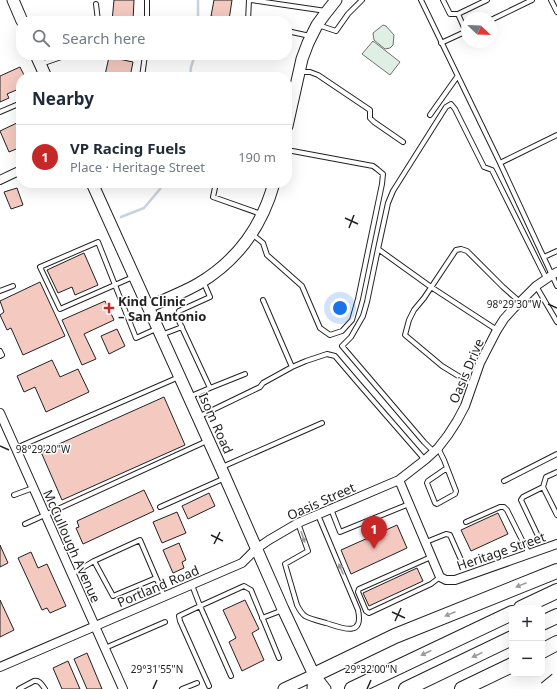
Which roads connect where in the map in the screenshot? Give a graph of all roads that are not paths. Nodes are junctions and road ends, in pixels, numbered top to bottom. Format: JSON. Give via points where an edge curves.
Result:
{"nodes":[{"id":1,"x":13,"y":0,"type":"edge"},
{"id":2,"x":147,"y":0,"type":"edge"},
{"id":3,"x":250,"y":0,"type":"edge"},
{"id":4,"x":336,"y":0,"type":"edge"},
{"id":5,"x":362,"y":0,"type":"edge"},
{"id":6,"x":421,"y":0,"type":"edge"},
{"id":7,"x":443,"y":0,"type":"edge"},
{"id":8,"x":487,"y":0,"type":"edge"},
{"id":9,"x":532,"y":0,"type":"edge"},
{"id":10,"x":551,"y":0,"type":"edge"},
{"id":11,"x":96,"y":4,"type":"dead end"},
{"id":12,"x":327,"y":11,"type":"junction"},
{"id":13,"x":557,"y":12,"type":"edge"},
{"id":14,"x":458,"y":14,"type":"junction"},
{"id":15,"x":20,"y":16,"type":"edge"},
{"id":16,"x":97,"y":16,"type":"edge"},
{"id":17,"x":147,"y":16,"type":"edge"},
{"id":18,"x":248,"y":16,"type":"edge"},
{"id":19,"x":497,"y":17,"type":"edge"},
{"id":20,"x":461,"y":20,"type":"edge"},
{"id":21,"x":317,"y":25,"type":"junction"},
{"id":22,"x":292,"y":32,"type":"edge"},
{"id":23,"x":461,"y":33,"type":"edge"},
{"id":24,"x":311,"y":36,"type":"junction"},
{"id":25,"x":441,"y":43,"type":"junction"},
{"id":26,"x":38,"y":60,"type":"edge"},
{"id":27,"x":145,"y":60,"type":"edge"},
{"id":28,"x":44,"y":72,"type":"edge"},
{"id":29,"x":143,"y":72,"type":"edge"},
{"id":30,"x":299,"y":72,"type":"junction"},
{"id":31,"x":457,"y":77,"type":"junction"},
{"id":32,"x":292,"y":104,"type":"edge"},
{"id":33,"x":16,"y":105,"type":"edge"},
{"id":34,"x":0,"y":112,"type":"edge"},
{"id":35,"x":430,"y":115,"type":"dead end"},
{"id":36,"x":557,"y":135,"type":"edge"},
{"id":37,"x":403,"y":142,"type":"dead end"},
{"id":38,"x":292,"y":151,"type":"edge"},
{"id":39,"x":500,"y":163,"type":"junction"},
{"id":40,"x":16,"y":172,"type":"edge"},
{"id":41,"x":0,"y":180,"type":"edge"},
{"id":42,"x":94,"y":188,"type":"edge"},
{"id":43,"x":215,"y":188,"type":"edge"},
{"id":44,"x":272,"y":188,"type":"edge"},
{"id":45,"x":263,"y":215,"type":"junction"},
{"id":46,"x":252,"y":234,"type":"junction"},
{"id":47,"x":378,"y":249,"type":"junction"},
{"id":48,"x":557,"y":251,"type":"edge"},
{"id":49,"x":544,"y":257,"type":"junction"},
{"id":50,"x":552,"y":275,"type":"edge"},
{"id":51,"x":134,"y":277,"type":"junction"},
{"id":52,"x":203,"y":281,"type":"junction"},
{"id":53,"x":115,"y":285,"type":"junction"},
{"id":54,"x":13,"y":286,"type":"dead end"},
{"id":55,"x":536,"y":286,"type":"junction"},
{"id":56,"x":557,"y":286,"type":"edge"},
{"id":57,"x":431,"y":287,"type":"junction"},
{"id":58,"x":0,"y":291,"type":"edge"},
{"id":59,"x":263,"y":300,"type":"dead end"},
{"id":60,"x":520,"y":302,"type":"junction"},
{"id":61,"x":148,"y":307,"type":"junction"},
{"id":62,"x":557,"y":322,"type":"edge"},
{"id":63,"x":182,"y":327,"type":"junction"},
{"id":64,"x":497,"y":330,"type":"junction"},
{"id":65,"x":159,"y":331,"type":"junction"},
{"id":66,"x":0,"y":351,"type":"edge"},
{"id":67,"x":0,"y":356,"type":"edge"},
{"id":68,"x":292,"y":367,"type":"junction"},
{"id":69,"x":245,"y":374,"type":"dead end"},
{"id":70,"x":179,"y":377,"type":"junction"},
{"id":71,"x":473,"y":385,"type":"junction"},
{"id":72,"x":210,"y":388,"type":"junction"},
{"id":73,"x":189,"y":397,"type":"junction"},
{"id":74,"x":0,"y":413,"type":"edge"},
{"id":75,"x":198,"y":418,"type":"junction"},
{"id":76,"x":322,"y":423,"type":"dead end"},
{"id":77,"x":208,"y":440,"type":"junction"},
{"id":78,"x":16,"y":448,"type":"junction"},
{"id":79,"x":436,"y":450,"type":"junction"},
{"id":80,"x":557,"y":454,"type":"edge"},
{"id":81,"x":425,"y":460,"type":"junction"},
{"id":82,"x":220,"y":468,"type":"junction"},
{"id":83,"x":447,"y":468,"type":"junction"},
{"id":84,"x":557,"y":472,"type":"edge"},
{"id":85,"x":225,"y":478,"type":"junction"},
{"id":86,"x":399,"y":480,"type":"junction"},
{"id":87,"x":504,"y":481,"type":"dead end"},
{"id":88,"x":544,"y":487,"type":"junction"},
{"id":89,"x":33,"y":488,"type":"junction"},
{"id":90,"x":14,"y":495,"type":"dead end"},
{"id":91,"x":409,"y":504,"type":"junction"},
{"id":92,"x":160,"y":507,"type":"dead end"},
{"id":93,"x":332,"y":509,"type":"junction"},
{"id":94,"x":45,"y":514,"type":"junction"},
{"id":95,"x":557,"y":514,"type":"edge"},
{"id":96,"x":318,"y":515,"type":"junction"},
{"id":97,"x":466,"y":522,"type":"dead end"},
{"id":98,"x":298,"y":523,"type":"junction"},
{"id":99,"x":24,"y":524,"type":"dead end"},
{"id":100,"x":538,"y":536,"type":"dead end"},
{"id":101,"x":425,"y":542,"type":"junction"},
{"id":102,"x":557,"y":544,"type":"edge"},
{"id":103,"x":256,"y":549,"type":"junction"},
{"id":104,"x":529,"y":554,"type":"junction"},
{"id":105,"x":431,"y":557,"type":"junction"},
{"id":106,"x":94,"y":561,"type":"junction"},
{"id":107,"x":462,"y":562,"type":"dead end"},
{"id":108,"x":557,"y":571,"type":"edge"},
{"id":109,"x":71,"y":574,"type":"junction"},
{"id":110,"x":440,"y":577,"type":"junction"},
{"id":111,"x":156,"y":578,"type":"junction"},
{"id":112,"x":191,"y":584,"type":"junction"},
{"id":113,"x":557,"y":591,"type":"edge"},
{"id":114,"x":164,"y":596,"type":"junction"},
{"id":115,"x":528,"y":605,"type":"edge"},
{"id":116,"x":200,"y":606,"type":"junction"},
{"id":117,"x":283,"y":609,"type":"junction"},
{"id":118,"x":509,"y":613,"type":"edge"},
{"id":119,"x":557,"y":616,"type":"edge"},
{"id":120,"x":262,"y":618,"type":"junction"},
{"id":121,"x":165,"y":622,"type":"dead end"},
{"id":122,"x":545,"y":622,"type":"edge"},
{"id":123,"x":95,"y":626,"type":"junction"},
{"id":124,"x":509,"y":639,"type":"edge"},
{"id":125,"x":557,"y":643,"type":"edge"},
{"id":126,"x":105,"y":648,"type":"junction"},
{"id":127,"x":545,"y":649,"type":"edge"},
{"id":128,"x":279,"y":658,"type":"dead end"},
{"id":129,"x":509,"y":666,"type":"edge"},
{"id":130,"x":0,"y":667,"type":"edge"},
{"id":131,"x":314,"y":675,"type":"junction"},
{"id":132,"x":231,"y":676,"type":"dead end"},
{"id":133,"x":557,"y":681,"type":"edge"},
{"id":134,"x":197,"y":683,"type":"dead end"},
{"id":135,"x":209,"y":686,"type":"dead end"},
{"id":136,"x":19,"y":689,"type":"edge"},
{"id":137,"x":45,"y":689,"type":"edge"},
{"id":138,"x":123,"y":689,"type":"edge"},
{"id":139,"x":182,"y":689,"type":"edge"},
{"id":140,"x":284,"y":689,"type":"edge"},
{"id":141,"x":314,"y":689,"type":"edge"},
{"id":142,"x":325,"y":689,"type":"edge"},
{"id":143,"x":352,"y":689,"type":"edge"},
{"id":144,"x":406,"y":689,"type":"edge"},
{"id":145,"x":462,"y":689,"type":"edge"},
{"id":146,"x":537,"y":689,"type":"edge"},
{"id":147,"x":546,"y":689,"type":"edge"}],
"edges":[{"from":1,"to":15,"type":"street"},
{"from":2,"to":17,"type":"lane"},
{"from":3,"to":12,"type":"lane"},
{"from":3,"to":18,"type":"lane"},
{"from":4,"to":12,"type":"street"},
{"from":5,"to":21,"type":"lane","via":[[336,31]]},
{"from":6,"to":25,"type":"lane"},
{"from":7,"to":14,"type":"lane","via":[[450,14]]},
{"from":8,"to":14,"type":"lane"},
{"from":9,"to":19,"type":"lane"},
{"from":10,"to":13,"type":"lane"},
{"from":11,"to":16,"type":"lane"},
{"from":12,"to":21,"type":"street"},
{"from":14,"to":20,"type":"lane"},
{"from":21,"to":24,"type":"street"},
{"from":22,"to":24,"type":"lane"},
{"from":23,"to":25,"type":"lane"},
{"from":24,"to":30,"type":"street"},
{"from":25,"to":31,"type":"lane"},
{"from":26,"to":28,"type":"street"},
{"from":27,"to":29,"type":"lane"},
{"from":30,"to":32,"type":"street"},
{"from":30,"to":37,"type":"lane","via":[[318,75],[357,101],[370,110],[370,118],[374,122]]},
{"from":31,"to":35,"type":"lane"},
{"from":31,"to":39,"type":"lane"},
{"from":33,"to":34,"type":"lane"},
{"from":36,"to":39,"type":"lane"},
{"from":38,"to":46,"type":"lane","via":[[373,166],[382,174],[358,298],[352,320],[342,331],[330,335],[320,328],[302,286],[267,255],[263,243]]},
{"from":39,"to":49,"type":"lane"},
{"from":40,"to":41,"type":"street"},
{"from":42,"to":51,"type":"street","name":"Isom Road"},
{"from":43,"to":45,"type":"lane","via":[[213,197]]},
{"from":44,"to":45,"type":"street"},
{"from":45,"to":46,"type":"street"},
{"from":46,"to":52,"type":"street","via":[[225,265]]},
{"from":47,"to":50,"type":"lane","via":[[393,191],[450,104],[455,109],[484,167],[492,170]]},
{"from":47,"to":57,"type":"lane"},
{"from":47,"to":79,"type":"lane","via":[[363,316],[351,338],[342,346],[424,442]]},
{"from":48,"to":49,"type":"lane"},
{"from":49,"to":50,"type":"lane"},
{"from":50,"to":55,"type":"street","name":"Oasis Drive"},
{"from":50,"to":56,"type":"lane"},
{"from":51,"to":53,"type":"lane"},
{"from":51,"to":61,"type":"street","name":"Isom Road"},
{"from":52,"to":61,"type":"street"},
{"from":52,"to":63,"type":"lane","via":[[210,297],[179,311],[177,317]]},
{"from":53,"to":53,"type":"lane","via":[[60,309],[40,267],[98,242]]},
{"from":53,"to":65,"type":"lane","via":[[136,338]]},
{"from":54,"to":58,"type":"lane"},
{"from":55,"to":60,"type":"street","name":"Oasis Drive"},
{"from":55,"to":62,"type":"lane"},
{"from":57,"to":60,"type":"lane","via":[[456,250],[461,249],[467,251]]},
{"from":57,"to":64,"type":"lane"},
{"from":57,"to":71,"type":"lane","via":[[408,320],[404,335],[442,366]]},
{"from":59,"to":68,"type":"lane"},
{"from":60,"to":64,"type":"street","name":"Oasis Drive"},
{"from":61,"to":65,"type":"street","name":"Isom Road"},
{"from":63,"to":65,"type":"lane"},
{"from":63,"to":72,"type":"lane"},
{"from":64,"to":71,"type":"street","name":"Oasis Drive","via":[[480,363]]},
{"from":65,"to":70,"type":"street","name":"Isom Road"},
{"from":66,"to":67,"type":"lane"},
{"from":68,"to":75,"type":"lane","via":[[260,387]]},
{"from":68,"to":81,"type":"lane","via":[[326,354],[335,356]]},
{"from":69,"to":72,"type":"lane"},
{"from":70,"to":73,"type":"street","name":"Isom Road"},
{"from":70,"to":78,"type":"lane"},
{"from":71,"to":79,"type":"street","name":"Oasis Drive","via":[[457,421]]},
{"from":72,"to":73,"type":"lane"},
{"from":73,"to":75,"type":"street","name":"Isom Road"},
{"from":74,"to":78,"type":"street","name":"McCullough Avenue"},
{"from":75,"to":77,"type":"street","name":"Isom Road"},
{"from":76,"to":82,"type":"lane"},
{"from":77,"to":82,"type":"street","name":"Isom Road"},
{"from":77,"to":94,"type":"lane"},
{"from":78,"to":89,"type":"street","name":"McCullough Avenue"},
{"from":79,"to":81,"type":"street","name":"Oasis Drive"},
{"from":79,"to":83,"type":"lane"},
{"from":80,"to":87,"type":"lane"},
{"from":81,"to":86,"type":"street","name":"Oasis Drive"},
{"from":82,"to":85,"type":"street","name":"Isom Road"},
{"from":83,"to":83,"type":"lane","via":[[456,491],[437,504],[427,482]]},
{"from":84,"to":88,"type":"lane","via":[[546,477]]},
{"from":85,"to":92,"type":"lane"},
{"from":85,"to":103,"type":"street","name":"Isom Road"},
{"from":86,"to":91,"type":"street"},
{"from":86,"to":93,"type":"street","name":"Oasis Street"},
{"from":88,"to":95,"type":"lane"},
{"from":88,"to":100,"type":"lane","via":[[521,500]]},
{"from":89,"to":90,"type":"lane"},
{"from":89,"to":94,"type":"street","name":"McCullough Avenue"},
{"from":91,"to":93,"type":"lane","via":[[340,532]]},
{"from":91,"to":101,"type":"street"},
{"from":93,"to":96,"type":"street","name":"Oasis Street"},
{"from":94,"to":99,"type":"lane"},
{"from":94,"to":109,"type":"street","name":"McCullough Avenue"},
{"from":96,"to":98,"type":"street","name":"Oasis Street"},
{"from":98,"to":96,"type":"lane","one_way":true,"via":[[308,551],[285,564],[297,606],[305,616],[352,630],[359,622],[356,605]]},
{"from":97,"to":104,"type":"lane","via":[[504,507]]},
{"from":98,"to":103,"type":"street","name":"Oasis Street"},
{"from":101,"to":105,"type":"street"},
{"from":101,"to":107,"type":"lane","via":[[446,534],[450,535]]},
{"from":102,"to":104,"type":"street","name":"Heritage Street"},
{"from":103,"to":112,"type":"street","name":"Portland Road","via":[[242,563]]},
{"from":103,"to":117,"type":"street","name":"Isom Road"},
{"from":104,"to":110,"type":"street","name":"Heritage Street","via":[[455,580]]},
{"from":105,"to":110,"type":"street"},
{"from":105,"to":110,"type":"lane","via":[[359,589],[366,612],[431,584]]},
{"from":106,"to":109,"type":"lane"},
{"from":106,"to":111,"type":"lane","via":[[113,596]]},
{"from":106,"to":111,"type":"lane","via":[[140,540]]},
{"from":108,"to":131,"type":"highway","one_way":true,"via":[[396,636]]},
{"from":109,"to":123,"type":"street","name":"McCullough Avenue"},
{"from":111,"to":114,"type":"lane"},
{"from":112,"to":114,"type":"street","name":"Portland Road"},
{"from":112,"to":116,"type":"lane"},
{"from":113,"to":115,"type":"highway"},
{"from":114,"to":123,"type":"street","name":"Portland Road"},
{"from":116,"to":120,"type":"lane","via":[[244,586],[251,590]]},
{"from":116,"to":132,"type":"lane"},
{"from":116,"to":135,"type":"lane","via":[[179,616]]},
{"from":117,"to":120,"type":"lane"},
{"from":117,"to":131,"type":"street","name":"Isom Road"},
{"from":118,"to":143,"type":"highway","one_way":true},
{"from":119,"to":122,"type":"highway"},
{"from":120,"to":128,"type":"lane"},
{"from":121,"to":126,"type":"lane"},
{"from":123,"to":126,"type":"street","name":"McCullough Avenue"},
{"from":123,"to":130,"type":"street","name":"Portland Road"},
{"from":124,"to":144,"type":"highway","one_way":true},
{"from":125,"to":127,"type":"highway"},
{"from":126,"to":138,"type":"street","name":"McCullough Avenue"},
{"from":129,"to":145,"type":"highway"},
{"from":131,"to":140,"type":"street"},
{"from":131,"to":141,"type":"street","name":"Isom Road"},
{"from":131,"to":142,"type":"street","name":"Isom Road"},
{"from":133,"to":146,"type":"highway"},
{"from":133,"to":147,"type":"highway","bridge":true},
{"from":134,"to":139,"type":"lane"},
{"from":136,"to":137,"type":"lane","via":[[36,680]]}]}
